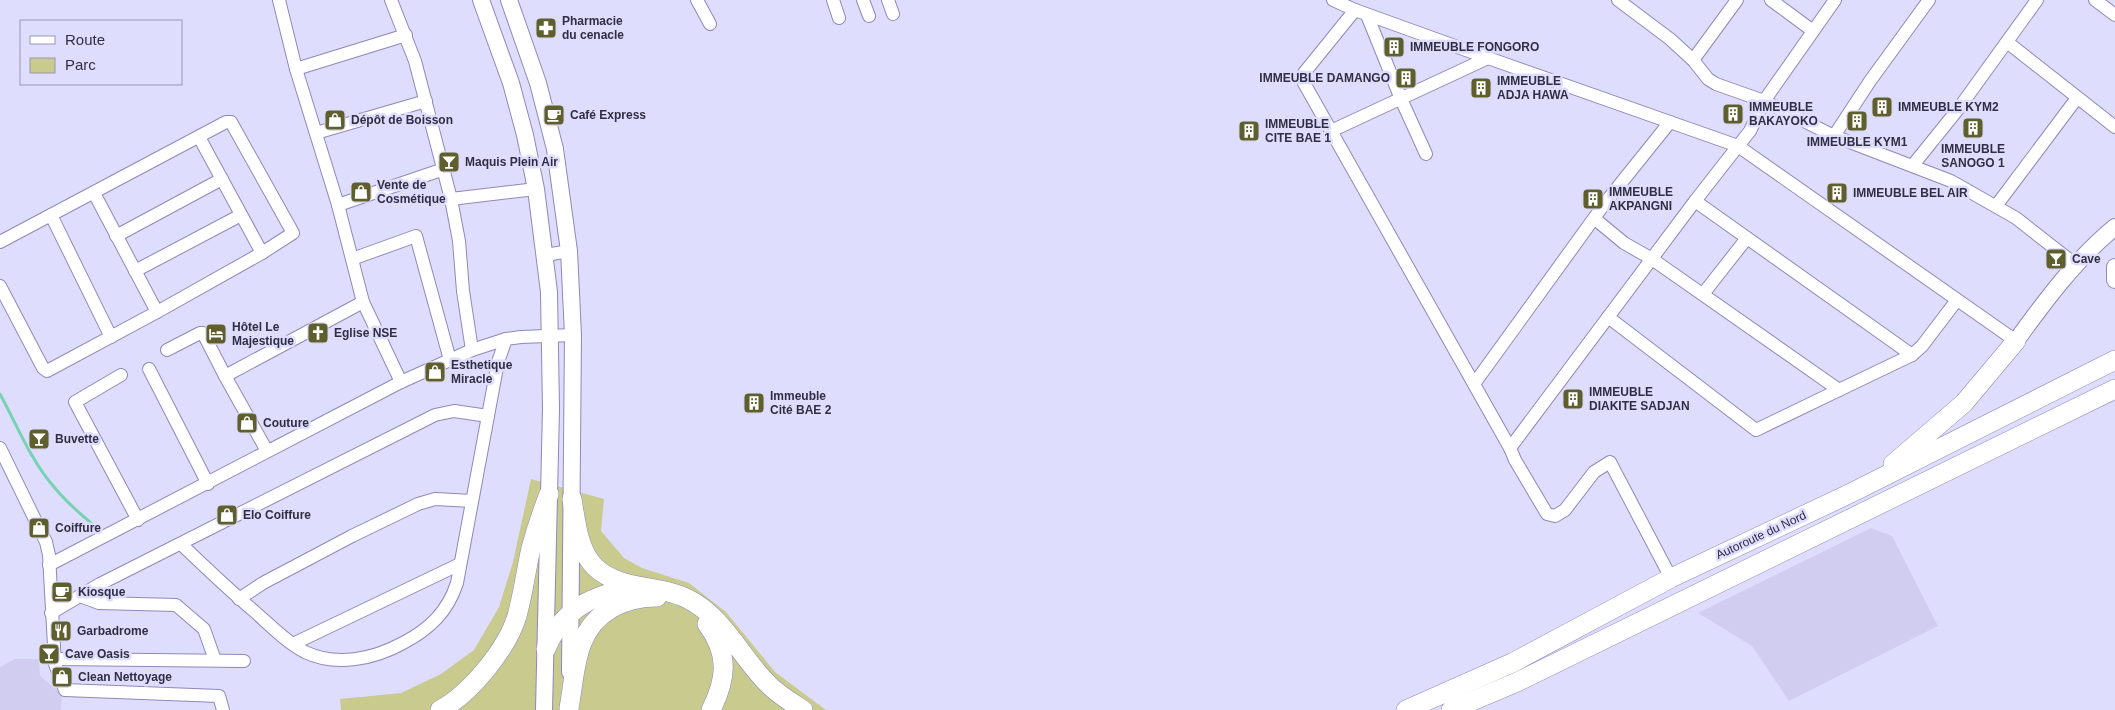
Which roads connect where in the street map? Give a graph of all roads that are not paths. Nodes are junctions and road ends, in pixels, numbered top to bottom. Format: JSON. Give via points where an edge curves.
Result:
{"nodes":[{"id":1,"x":279,"y":0,"type":"edge"},
{"id":2,"x":391,"y":0,"type":"edge"},
{"id":3,"x":481,"y":0,"type":"edge"},
{"id":4,"x":509,"y":0,"type":"edge"},
{"id":5,"x":697,"y":0,"type":"edge"},
{"id":6,"x":833,"y":0,"type":"edge"},
{"id":7,"x":863,"y":0,"type":"edge"},
{"id":8,"x":888,"y":0,"type":"edge"},
{"id":9,"x":1333,"y":0,"type":"edge"},
{"id":10,"x":1618,"y":0,"type":"edge"},
{"id":11,"x":1737,"y":0,"type":"edge"},
{"id":12,"x":1771,"y":0,"type":"edge"},
{"id":13,"x":1835,"y":0,"type":"edge"},
{"id":14,"x":1929,"y":0,"type":"edge"},
{"id":15,"x":2037,"y":0,"type":"edge"},
{"id":16,"x":2094,"y":0,"type":"edge"},
{"id":17,"x":1361,"y":12,"type":"junction"},
{"id":18,"x":893,"y":14,"type":"dead end"},
{"id":19,"x":2115,"y":15,"type":"edge"},
{"id":20,"x":868,"y":16,"type":"dead end"},
{"id":21,"x":839,"y":18,"type":"dead end"},
{"id":22,"x":710,"y":24,"type":"dead end"},
{"id":23,"x":1813,"y":31,"type":"junction"},
{"id":24,"x":406,"y":35,"type":"junction"},
{"id":25,"x":2007,"y":42,"type":"junction"},
{"id":26,"x":1488,"y":58,"type":"junction"},
{"id":27,"x":1693,"y":60,"type":"junction"},
{"id":28,"x":296,"y":69,"type":"junction"},
{"id":29,"x":2077,"y":98,"type":"junction"},
{"id":30,"x":1401,"y":99,"type":"junction"},
{"id":31,"x":426,"y":101,"type":"junction"},
{"id":32,"x":1764,"y":101,"type":"junction"},
{"id":33,"x":1670,"y":122,"type":"junction"},
{"id":34,"x":2115,"y":127,"type":"edge"},
{"id":35,"x":1331,"y":131,"type":"junction"},
{"id":36,"x":316,"y":133,"type":"junction"},
{"id":37,"x":1834,"y":136,"type":"junction"},
{"id":38,"x":199,"y":137,"type":"junction"},
{"id":39,"x":1738,"y":146,"type":"junction"},
{"id":40,"x":1426,"y":154,"type":"dead end"},
{"id":41,"x":1913,"y":165,"type":"junction"},
{"id":42,"x":444,"y":169,"type":"junction"},
{"id":43,"x":222,"y":179,"type":"junction"},
{"id":44,"x":536,"y":189,"type":"junction"},
{"id":45,"x":94,"y":193,"type":"junction"},
{"id":46,"x":451,"y":199,"type":"junction"},
{"id":47,"x":1695,"y":201,"type":"junction"},
{"id":48,"x":338,"y":205,"type":"junction"},
{"id":49,"x":1996,"y":206,"type":"junction"},
{"id":50,"x":51,"y":215,"type":"junction"},
{"id":51,"x":241,"y":215,"type":"junction"},
{"id":52,"x":1595,"y":219,"type":"junction"},
{"id":53,"x":2115,"y":227,"type":"edge"},
{"id":54,"x":116,"y":236,"type":"junction"},
{"id":55,"x":1747,"y":238,"type":"junction"},
{"id":56,"x":0,"y":242,"type":"edge"},
{"id":57,"x":569,"y":251,"type":"junction"},
{"id":58,"x":262,"y":253,"type":"junction"},
{"id":59,"x":546,"y":255,"type":"junction"},
{"id":60,"x":352,"y":259,"type":"junction"},
{"id":61,"x":1652,"y":259,"type":"junction"},
{"id":62,"x":2076,"y":265,"type":"junction"},
{"id":63,"x":2115,"y":267,"type":"edge"},
{"id":64,"x":135,"y":271,"type":"junction"},
{"id":65,"x":2115,"y":280,"type":"edge"},
{"id":66,"x":0,"y":286,"type":"edge"},
{"id":67,"x":1703,"y":294,"type":"junction"},
{"id":68,"x":1957,"y":300,"type":"junction"},
{"id":69,"x":363,"y":302,"type":"junction"},
{"id":70,"x":157,"y":312,"type":"junction"},
{"id":71,"x":1608,"y":316,"type":"junction"},
{"id":72,"x":573,"y":335,"type":"junction"},
{"id":73,"x":550,"y":336,"type":"junction"},
{"id":74,"x":111,"y":337,"type":"junction"},
{"id":75,"x":506,"y":339,"type":"junction"},
{"id":76,"x":2016,"y":341,"type":"junction"},
{"id":77,"x":167,"y":350,"type":"dead end"},
{"id":78,"x":472,"y":350,"type":"junction"},
{"id":79,"x":1912,"y":355,"type":"junction"},
{"id":80,"x":450,"y":360,"type":"junction"},
{"id":81,"x":2115,"y":360,"type":"edge"},
{"id":82,"x":149,"y":369,"type":"dead end"},
{"id":83,"x":121,"y":375,"type":"dead end"},
{"id":84,"x":224,"y":376,"type":"junction"},
{"id":85,"x":401,"y":382,"type":"junction"},
{"id":86,"x":1474,"y":384,"type":"junction"},
{"id":87,"x":2115,"y":389,"type":"edge"},
{"id":88,"x":1839,"y":390,"type":"junction"},
{"id":89,"x":488,"y":416,"type":"junction"},
{"id":90,"x":0,"y":448,"type":"edge"},
{"id":91,"x":1510,"y":448,"type":"junction"},
{"id":92,"x":267,"y":451,"type":"junction"},
{"id":93,"x":208,"y":484,"type":"junction"},
{"id":94,"x":1853,"y":492,"type":"junction"},
{"id":95,"x":549,"y":494,"type":"junction"},
{"id":96,"x":572,"y":499,"type":"junction"},
{"id":97,"x":472,"y":501,"type":"junction"},
{"id":98,"x":138,"y":520,"type":"junction"},
{"id":99,"x":181,"y":544,"type":"junction"},
{"id":100,"x":460,"y":564,"type":"junction"},
{"id":101,"x":50,"y":565,"type":"junction"},
{"id":102,"x":1671,"y":578,"type":"junction"},
{"id":103,"x":638,"y":586,"type":"junction"},
{"id":104,"x":80,"y":596,"type":"junction"},
{"id":105,"x":239,"y":598,"type":"junction"},
{"id":106,"x":570,"y":612,"type":"junction"},
{"id":107,"x":51,"y":613,"type":"junction"},
{"id":108,"x":293,"y":644,"type":"junction"},
{"id":109,"x":546,"y":649,"type":"junction"},
{"id":110,"x":54,"y":659,"type":"junction"},
{"id":111,"x":215,"y":660,"type":"junction"},
{"id":112,"x":244,"y":661,"type":"dead end"},
{"id":113,"x":569,"y":709,"type":"edge"},
{"id":114,"x":223,"y":710,"type":"edge"},
{"id":115,"x":440,"y":710,"type":"edge"},
{"id":116,"x":544,"y":710,"type":"edge"},
{"id":117,"x":711,"y":710,"type":"edge"},
{"id":118,"x":803,"y":710,"type":"edge"},
{"id":119,"x":1406,"y":710,"type":"edge"},
{"id":120,"x":1451,"y":710,"type":"edge"}],
"edges":[{"from":1,"to":28,"type":"street"},
{"from":2,"to":24,"type":"street"},
{"from":3,"to":44,"type":"main road","via":[[511,82]]},
{"from":4,"to":57,"type":"main road","via":[[538,83],[555,149]]},
{"from":5,"to":22,"type":"street"},
{"from":6,"to":21,"type":"street"},
{"from":7,"to":20,"type":"street"},
{"from":8,"to":18,"type":"street"},
{"from":9,"to":17,"type":"street"},
{"from":10,"to":27,"type":"street"},
{"from":11,"to":27,"type":"street"},
{"from":12,"to":23,"type":"street"},
{"from":13,"to":23,"type":"street"},
{"from":14,"to":37,"type":"street"},
{"from":15,"to":25,"type":"street"},
{"from":16,"to":19,"type":"street"},
{"from":17,"to":26,"type":"street"},
{"from":17,"to":30,"type":"street"},
{"from":17,"to":35,"type":"street","via":[[1303,77]]},
{"from":23,"to":32,"type":"street"},
{"from":24,"to":28,"type":"street"},
{"from":24,"to":31,"type":"street"},
{"from":25,"to":29,"type":"street"},
{"from":25,"to":41,"type":"street"},
{"from":26,"to":30,"type":"street"},
{"from":26,"to":33,"type":"street"},
{"from":27,"to":32,"type":"street","via":[[1716,84]]},
{"from":28,"to":36,"type":"street"},
{"from":29,"to":34,"type":"street"},
{"from":29,"to":49,"type":"street"},
{"from":30,"to":35,"type":"street"},
{"from":30,"to":40,"type":"street"},
{"from":31,"to":36,"type":"street"},
{"from":31,"to":42,"type":"street"},
{"from":32,"to":37,"type":"street"},
{"from":32,"to":39,"type":"street","via":[[1750,132]]},
{"from":33,"to":39,"type":"street"},
{"from":33,"to":52,"type":"street"},
{"from":35,"to":86,"type":"street"},
{"from":36,"to":48,"type":"street"},
{"from":37,"to":41,"type":"street"},
{"from":38,"to":43,"type":"street"},
{"from":38,"to":45,"type":"street"},
{"from":38,"to":58,"type":"street","via":[[222,123],[231,122],[292,232]]},
{"from":39,"to":47,"type":"street"},
{"from":39,"to":68,"type":"street"},
{"from":41,"to":49,"type":"street","via":[[1952,181]]},
{"from":42,"to":46,"type":"street"},
{"from":42,"to":48,"type":"street"},
{"from":43,"to":51,"type":"street"},
{"from":43,"to":54,"type":"street"},
{"from":44,"to":46,"type":"street"},
{"from":44,"to":59,"type":"main road"},
{"from":45,"to":50,"type":"street"},
{"from":45,"to":54,"type":"street"},
{"from":46,"to":78,"type":"street"},
{"from":47,"to":55,"type":"street"},
{"from":47,"to":61,"type":"street"},
{"from":48,"to":60,"type":"street"},
{"from":49,"to":62,"type":"street"},
{"from":50,"to":56,"type":"street"},
{"from":50,"to":74,"type":"street"},
{"from":51,"to":58,"type":"street"},
{"from":51,"to":64,"type":"street"},
{"from":52,"to":61,"type":"street","via":[[1624,243]]},
{"from":52,"to":86,"type":"street"},
{"from":53,"to":62,"type":"main road"},
{"from":54,"to":64,"type":"street"},
{"from":55,"to":67,"type":"street"},
{"from":55,"to":79,"type":"street"},
{"from":57,"to":59,"type":"street"},
{"from":57,"to":72,"type":"main road"},
{"from":58,"to":70,"type":"street"},
{"from":59,"to":73,"type":"main road"},
{"from":60,"to":69,"type":"street"},
{"from":60,"to":80,"type":"street","via":[[416,236]]},
{"from":61,"to":67,"type":"street"},
{"from":61,"to":71,"type":"street"},
{"from":62,"to":76,"type":"main road"},
{"from":63,"to":65,"type":"main road"},
{"from":64,"to":70,"type":"street"},
{"from":66,"to":74,"type":"street","via":[[45,371]]},
{"from":67,"to":88,"type":"street"},
{"from":68,"to":76,"type":"street"},
{"from":68,"to":79,"type":"street","via":[[1929,339]]},
{"from":69,"to":84,"type":"street"},
{"from":69,"to":85,"type":"street"},
{"from":70,"to":74,"type":"street"},
{"from":71,"to":88,"type":"street","via":[[1756,430]]},
{"from":71,"to":91,"type":"street"},
{"from":72,"to":73,"type":"street"},
{"from":72,"to":96,"type":"main road"},
{"from":73,"to":75,"type":"street"},
{"from":73,"to":95,"type":"main road"},
{"from":75,"to":78,"type":"street"},
{"from":75,"to":89,"type":"street","via":[[498,362]]},
{"from":76,"to":94,"type":"highway","via":[[1964,403],[1880,474]]},
{"from":77,"to":84,"type":"street","via":[[200,333],[204,334]]},
{"from":78,"to":80,"type":"street"},
{"from":79,"to":88,"type":"street"},
{"from":80,"to":85,"type":"street"},
{"from":81,"to":94,"type":"highway","name":"Autoroute du Nord"},
{"from":82,"to":93,"type":"street"},
{"from":83,"to":98,"type":"street","via":[[75,402]]},
{"from":84,"to":92,"type":"street"},
{"from":85,"to":92,"type":"street"},
{"from":86,"to":91,"type":"street"},
{"from":87,"to":120,"type":"highway","name":"Autoroute du Nord","via":[[1526,678]]},
{"from":89,"to":97,"type":"street"},
{"from":89,"to":99,"type":"street","via":[[454,411],[436,415]]},
{"from":90,"to":101,"type":"street","via":[[46,542]]},
{"from":91,"to":102,"type":"street","via":[[1547,514],[1556,516],[1565,510],[1594,472],[1610,462]]},
{"from":92,"to":93,"type":"street"},
{"from":93,"to":98,"type":"street"},
{"from":94,"to":102,"type":"highway","name":"Autoroute du Nord"},
{"from":95,"to":109,"type":"main road"},
{"from":95,"to":115,"type":"highway","via":[[531,549],[516,618],[508,636],[488,667],[464,692]]},
{"from":96,"to":103,"type":"highway","via":[[581,545],[587,558],[606,575]]},
{"from":96,"to":106,"type":"main road"},
{"from":97,"to":100,"type":"street"},
{"from":97,"to":105,"type":"street","via":[[435,498],[418,504]]},
{"from":98,"to":101,"type":"street"},
{"from":99,"to":104,"type":"street"},
{"from":99,"to":105,"type":"street"},
{"from":100,"to":108,"type":"street"},
{"from":100,"to":108,"type":"street","via":[[452,598],[443,613],[429,627],[399,646],[352,660],[320,657]]},
{"from":101,"to":107,"type":"street"},
{"from":102,"to":119,"type":"highway","name":"Autoroute du Nord","via":[[1512,663]]},
{"from":103,"to":106,"type":"highway","via":[[600,595]]},
{"from":103,"to":118,"type":"highway","via":[[690,600],[711,616],[769,686]]},
{"from":104,"to":107,"type":"street"},
{"from":104,"to":111,"type":"street","via":[[98,603],[176,605],[207,632]]},
{"from":105,"to":108,"type":"street"},
{"from":106,"to":109,"type":"highway","via":[[554,630]]},
{"from":106,"to":113,"type":"main road"},
{"from":107,"to":110,"type":"street"},
{"from":109,"to":116,"type":"main road"},
{"from":110,"to":111,"type":"street"},
{"from":110,"to":114,"type":"street","via":[[67,691],[219,696]]},
{"from":111,"to":112,"type":"street"},
{"from":113,"to":117,"type":"highway","via":[[582,643],[592,625],[603,613],[623,602],[634,598],[662,597],[695,612],[707,624],[719,646],[723,673]]}]}
